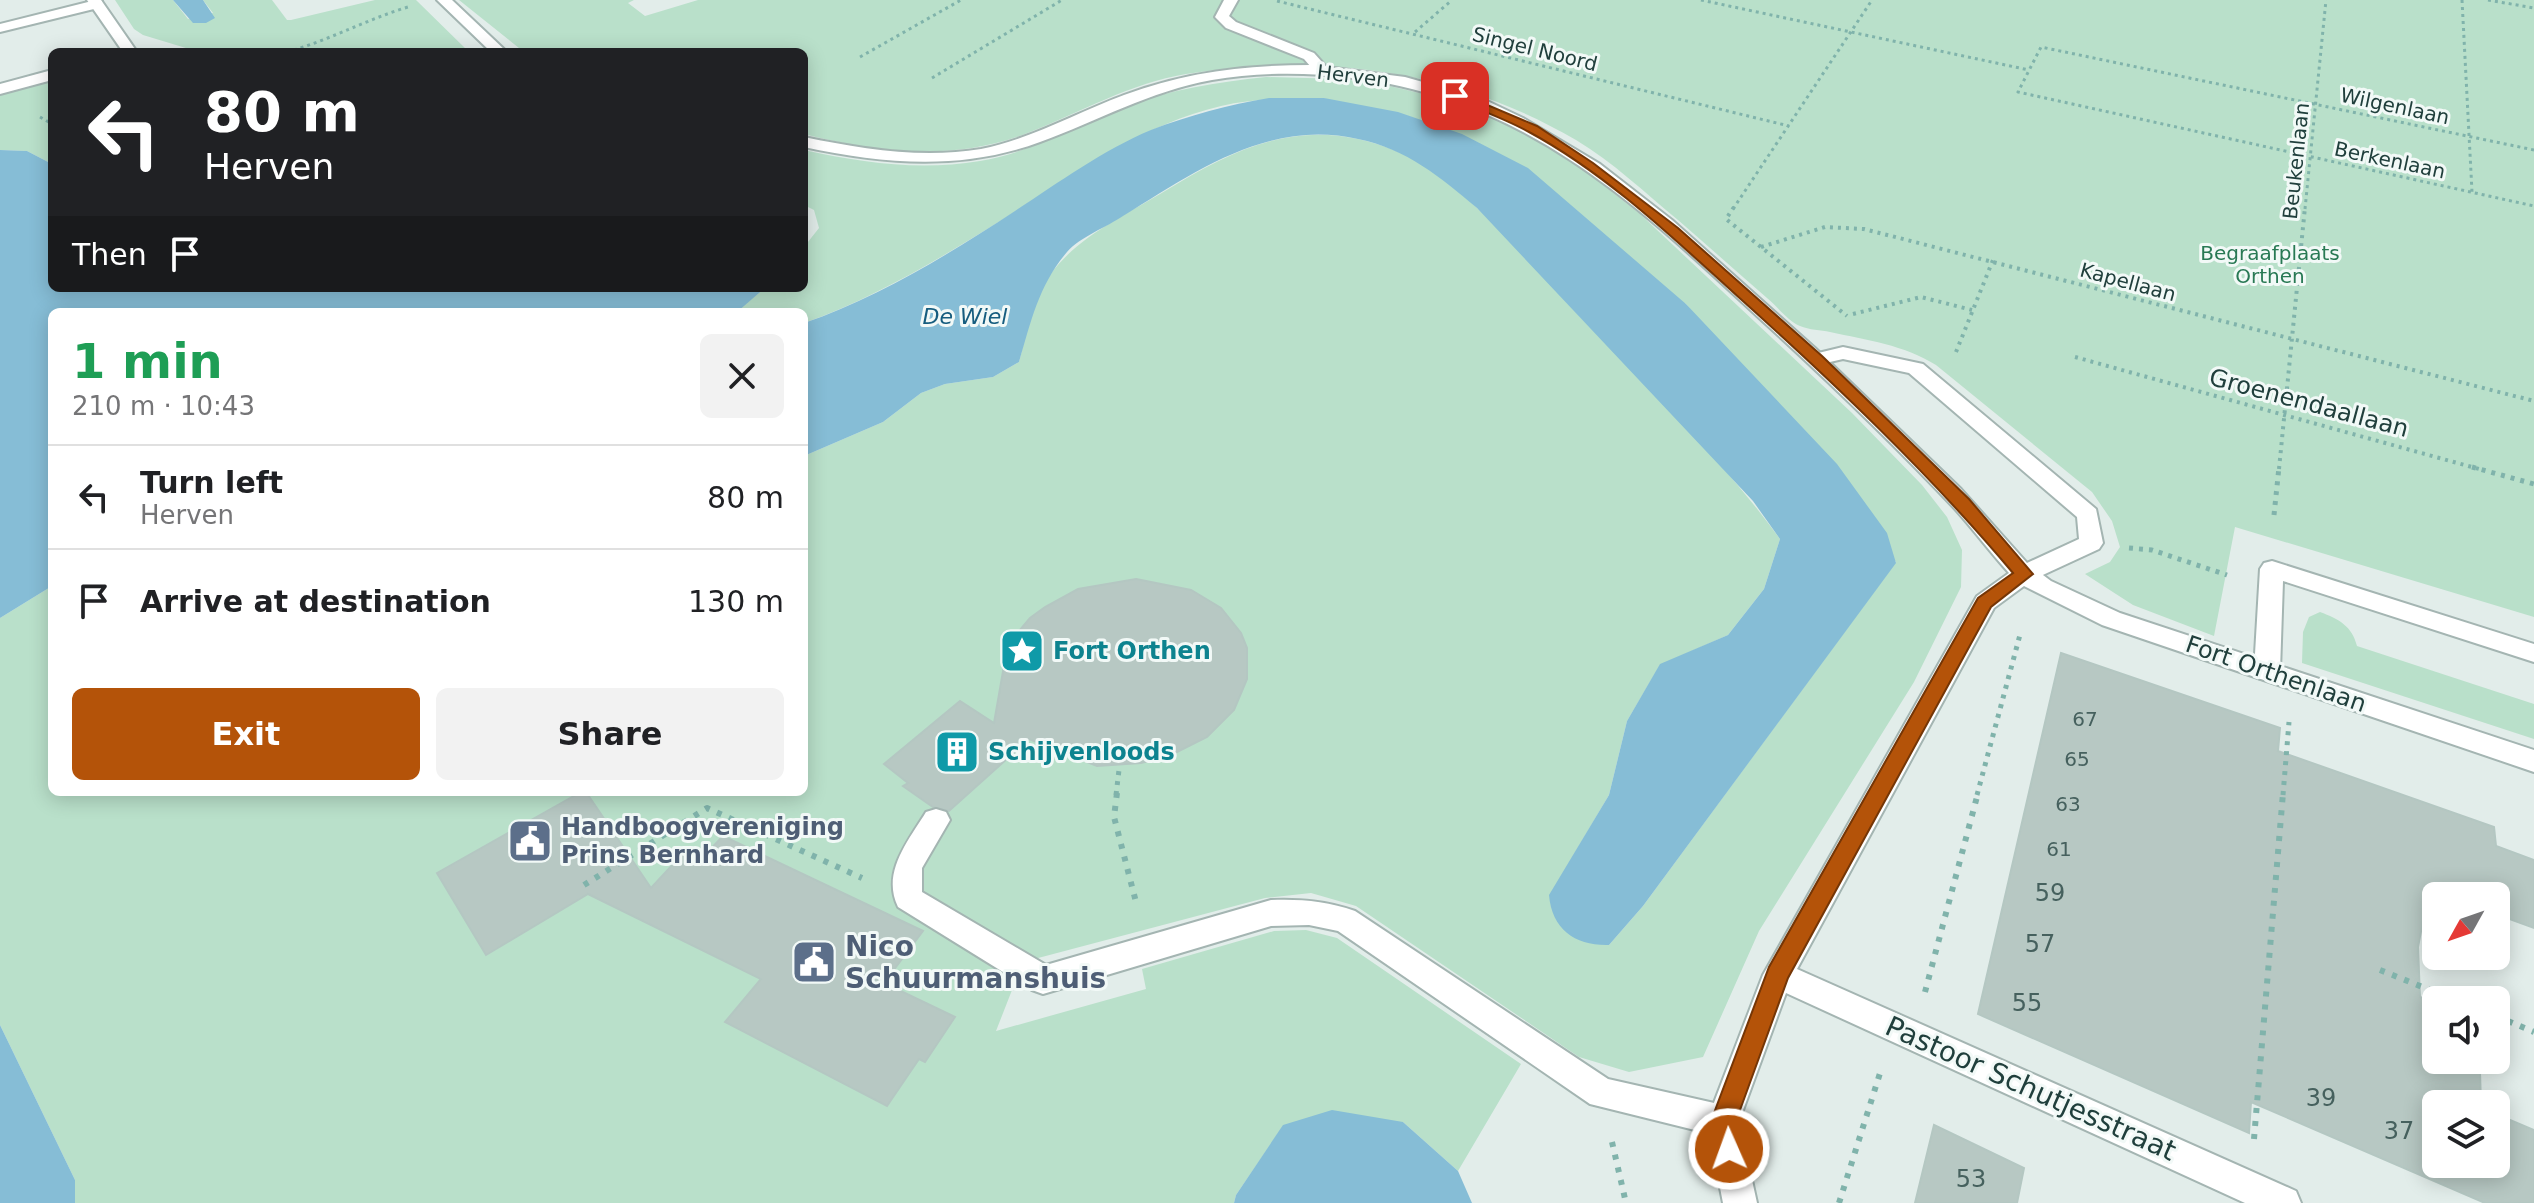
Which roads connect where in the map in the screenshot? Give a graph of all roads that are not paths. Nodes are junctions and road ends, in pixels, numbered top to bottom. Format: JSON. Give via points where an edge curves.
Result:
{"nodes":[{"id":1,"x":444,"y":0,"type":"edge"},
{"id":2,"x":1231,"y":0,"type":"edge"},
{"id":3,"x":96,"y":2,"type":"edge"},
{"id":4,"x":0,"y":28,"type":"edge"},
{"id":5,"x":127,"y":48,"type":"edge"},
{"id":6,"x":496,"y":48,"type":"edge"},
{"id":7,"x":1322,"y":71,"type":"junction"},
{"id":8,"x":48,"y":76,"type":"edge"},
{"id":9,"x":0,"y":89,"type":"edge"},
{"id":10,"x":808,"y":143,"type":"edge"},
{"id":11,"x":1817,"y":359,"type":"junction"},
{"id":12,"x":2024,"y":574,"type":"junction"},
{"id":13,"x":2534,"y":653,"type":"edge"},
{"id":14,"x":2267,"y":671,"type":"junction"},
{"id":15,"x":2534,"y":761,"type":"edge"},
{"id":16,"x":936,"y":820,"type":"dead end"},
{"id":17,"x":1778,"y":975,"type":"junction"},
{"id":18,"x":1723,"y":1121,"type":"junction"},
{"id":19,"x":1740,"y":1203,"type":"edge"},
{"id":20,"x":2284,"y":1203,"type":"edge"}],
"edges":[{"from":1,"to":6,"type":"street"},
{"from":2,"to":7,"type":"street","via":[[1222,17],[1231,25],[1309,56]]},
{"from":3,"to":4,"type":"street"},
{"from":3,"to":5,"type":"street"},
{"from":7,"to":10,"type":"street","name":"Herven","via":[[1232,73],[1187,81],[978,154],[891,158]]},
{"from":7,"to":11,"type":"street","name":"Herven","via":[[1436,89],[1533,129],[1673,230]]},
{"from":8,"to":9,"type":"street"},
{"from":11,"to":12,"type":"street","name":"Herven","via":[[1963,503]]},
{"from":11,"to":12,"type":"street","via":[[1843,353],[1916,368],[2088,514],[2091,543]]},
{"from":12,"to":14,"type":"street","name":"Fort Orthenlaan","via":[[2111,619]]},
{"from":12,"to":17,"type":"street","via":[[1985,602]]},
{"from":13,"to":14,"type":"street","via":[[2272,569]]},
{"from":14,"to":15,"type":"street","name":"Fort Orthenlaan"},
{"from":16,"to":18,"type":"street","via":[[908,867],[908,898],[1043,980],[1271,913],[1309,912],[1345,920],[1601,1093]]},
{"from":17,"to":18,"type":"street"},
{"from":17,"to":20,"type":"street","name":"Pastoor Schutjesstraat"},
{"from":18,"to":19,"type":"street"}]}
